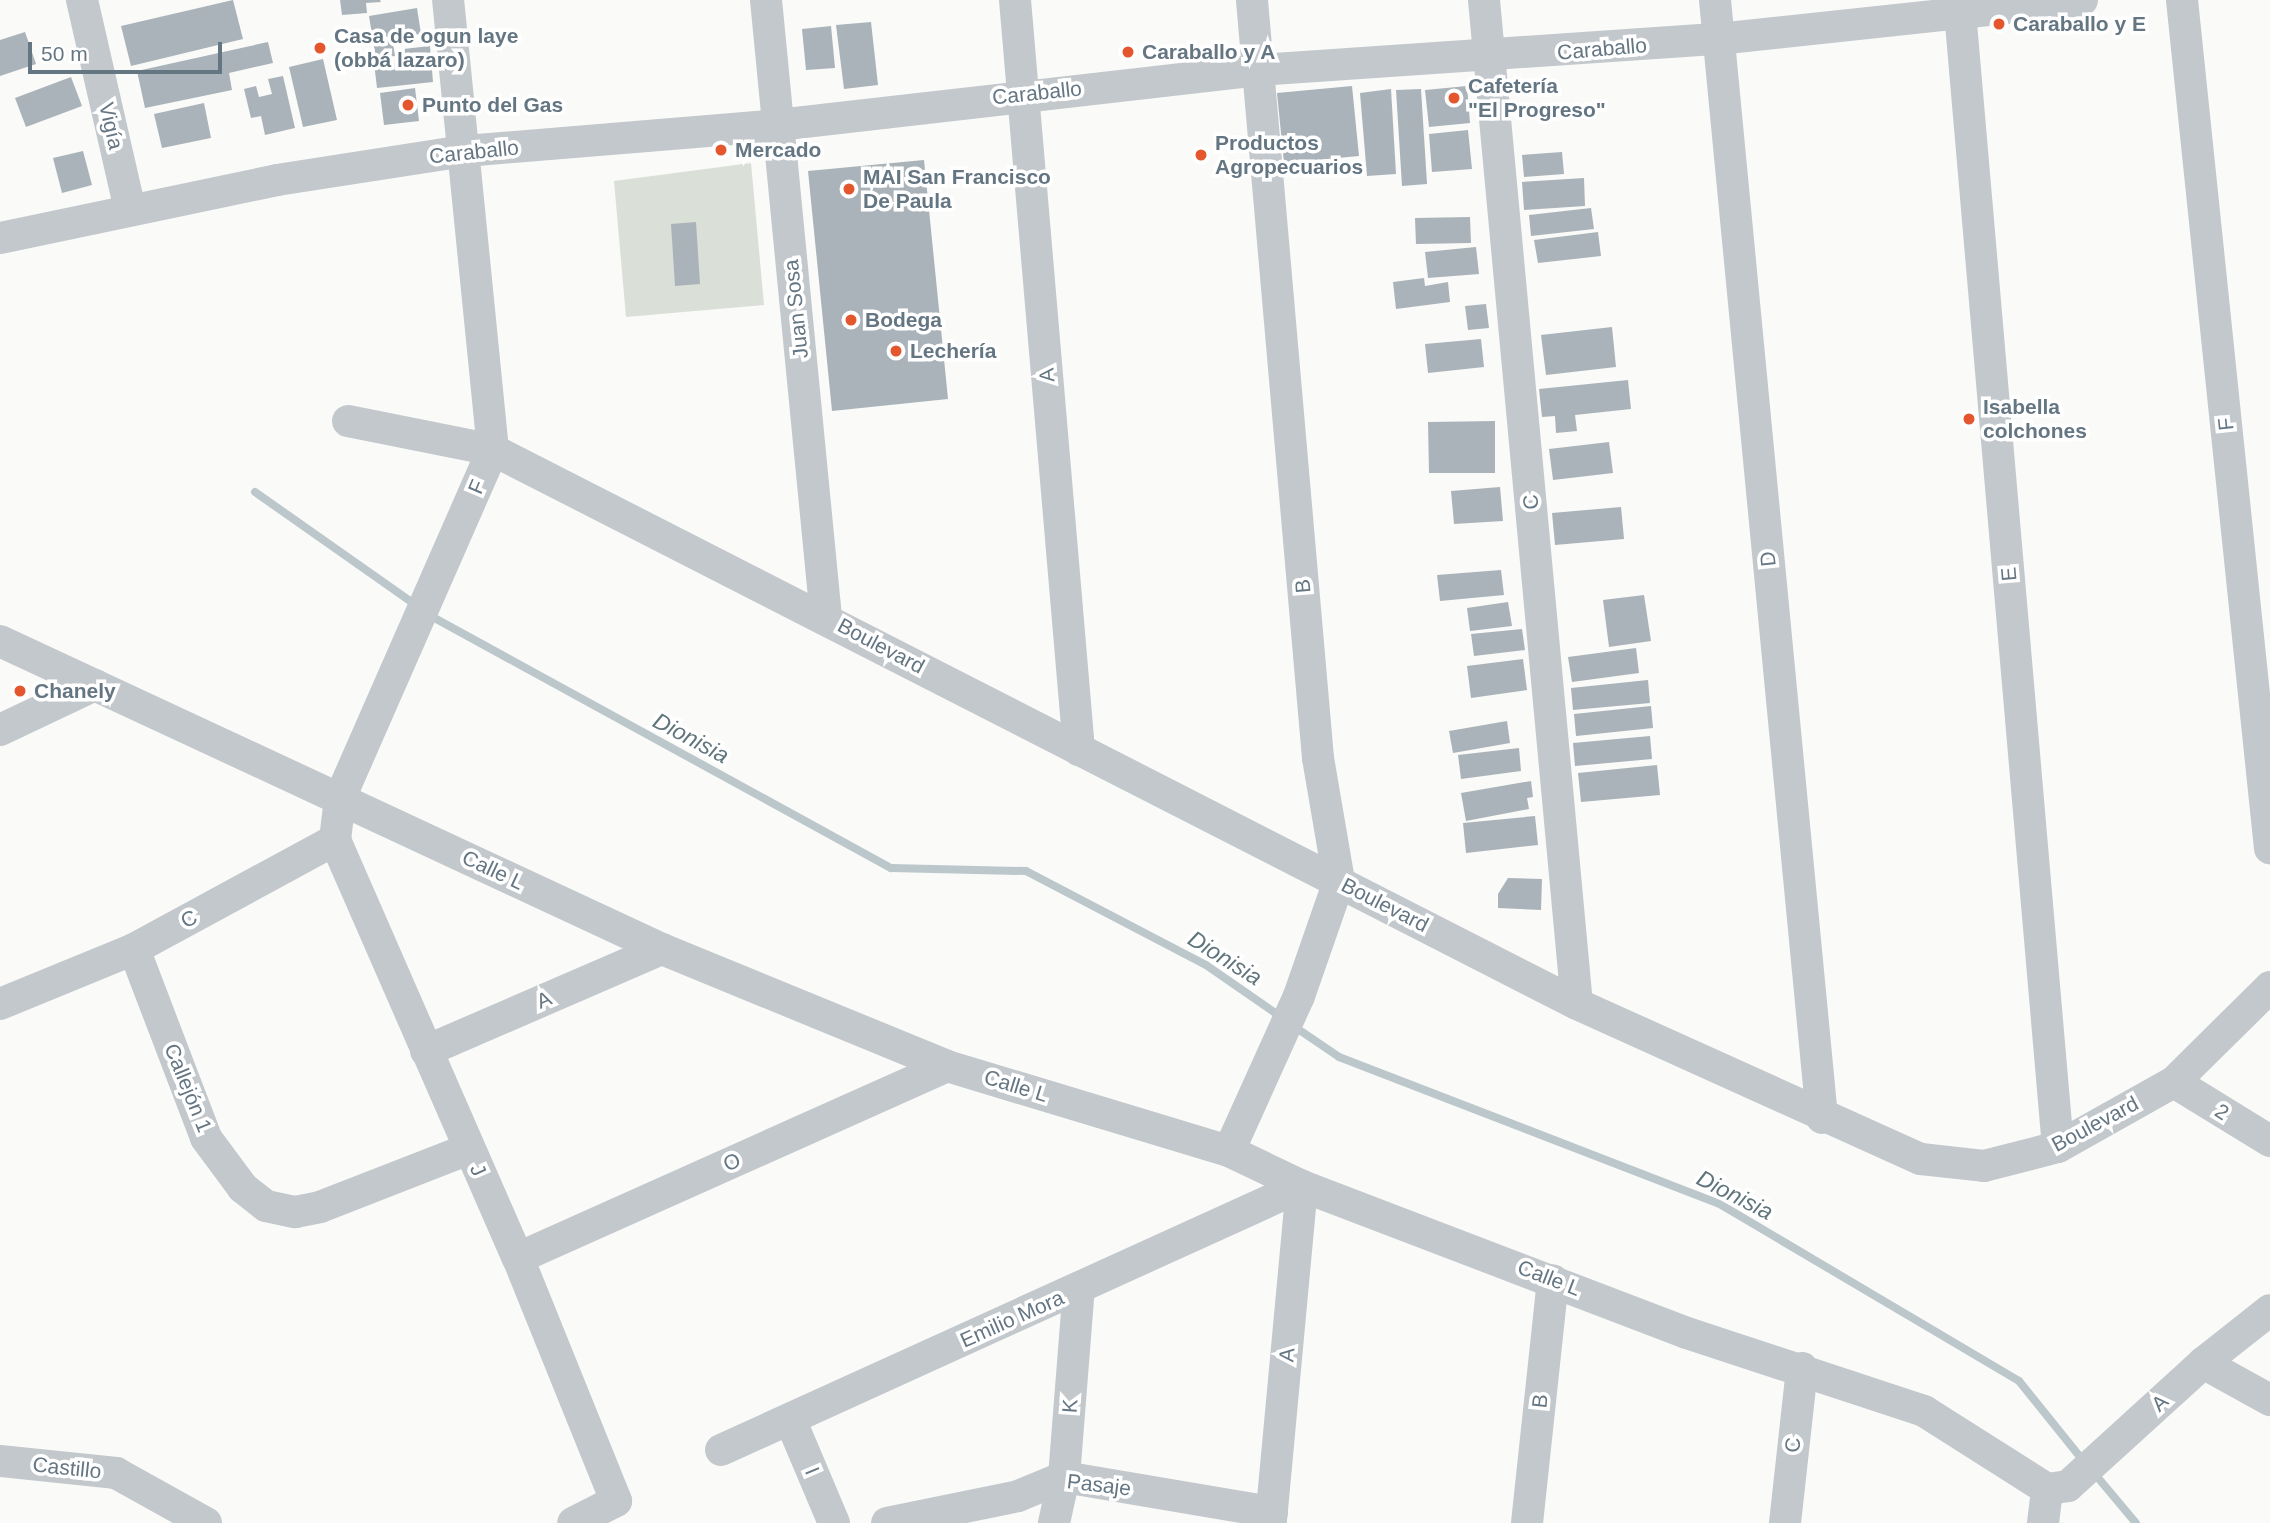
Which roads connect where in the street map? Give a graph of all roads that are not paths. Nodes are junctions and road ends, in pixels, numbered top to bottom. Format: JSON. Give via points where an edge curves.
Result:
{"nodes":[{"id":1,"x":82,"y":0,"type":"edge"},
{"id":2,"x":448,"y":0,"type":"edge"},
{"id":3,"x":766,"y":0,"type":"edge"},
{"id":4,"x":1015,"y":0,"type":"edge"},
{"id":5,"x":1252,"y":0,"type":"edge"},
{"id":6,"x":1484,"y":0,"type":"edge"},
{"id":7,"x":1715,"y":0,"type":"edge"},
{"id":8,"x":2081,"y":0,"type":"edge"},
{"id":9,"x":2182,"y":0,"type":"edge"},
{"id":10,"x":1960,"y":5,"type":"edge"},
{"id":11,"x":1718,"y":39,"type":"junction"},
{"id":12,"x":1489,"y":58,"type":"junction"},
{"id":13,"x":1259,"y":70,"type":"junction"},
{"id":14,"x":1024,"y":94,"type":"junction"},
{"id":15,"x":778,"y":125,"type":"junction"},
{"id":16,"x":465,"y":152,"type":"junction"},
{"id":17,"x":130,"y":210,"type":"junction"},
{"id":18,"x":0,"y":238,"type":"edge"},
{"id":19,"x":348,"y":421,"type":"dead end"},
{"id":20,"x":494,"y":450,"type":"junction"},
{"id":21,"x":826,"y":618,"type":"junction"},
{"id":22,"x":0,"y":640,"type":"edge"},
{"id":23,"x":95,"y":685,"type":"junction"},
{"id":24,"x":0,"y":730,"type":"edge"},
{"id":25,"x":1079,"y":750,"type":"junction"},
{"id":26,"x":340,"y":799,"type":"junction"},
{"id":27,"x":335,"y":840,"type":"junction"},
{"id":28,"x":2270,"y":848,"type":"edge"},
{"id":29,"x":1339,"y":881,"type":"junction"},
{"id":30,"x":134,"y":949,"type":"junction"},
{"id":31,"x":662,"y":949,"type":"junction"},
{"id":32,"x":2270,"y":987,"type":"edge"},
{"id":33,"x":0,"y":1004,"type":"edge"},
{"id":34,"x":1577,"y":1004,"type":"junction"},
{"id":35,"x":426,"y":1051,"type":"junction"},
{"id":36,"x":947,"y":1066,"type":"junction"},
{"id":37,"x":2174,"y":1082,"type":"junction"},
{"id":38,"x":1822,"y":1118,"type":"junction"},
{"id":39,"x":2270,"y":1141,"type":"edge"},
{"id":40,"x":2058,"y":1147,"type":"junction"},
{"id":41,"x":469,"y":1149,"type":"junction"},
{"id":42,"x":1229,"y":1150,"type":"junction"},
{"id":43,"x":1302,"y":1186,"type":"junction"},
{"id":44,"x":518,"y":1258,"type":"junction"},
{"id":45,"x":1553,"y":1280,"type":"junction"},
{"id":46,"x":1079,"y":1288,"type":"junction"},
{"id":47,"x":2270,"y":1310,"type":"edge"},
{"id":48,"x":2203,"y":1363,"type":"junction"},
{"id":49,"x":1802,"y":1368,"type":"junction"},
{"id":50,"x":2270,"y":1400,"type":"edge"},
{"id":51,"x":790,"y":1419,"type":"junction"},
{"id":52,"x":721,"y":1450,"type":"dead end"},
{"id":53,"x":0,"y":1461,"type":"edge"},
{"id":54,"x":1064,"y":1478,"type":"junction"},
{"id":55,"x":2058,"y":1487,"type":"junction"},
{"id":56,"x":1272,"y":1518,"type":"edge"},
{"id":57,"x":206,"y":1523,"type":"edge"},
{"id":58,"x":573,"y":1523,"type":"edge"},
{"id":59,"x":834,"y":1523,"type":"edge"},
{"id":60,"x":887,"y":1523,"type":"edge"},
{"id":61,"x":1054,"y":1523,"type":"edge"},
{"id":62,"x":1527,"y":1523,"type":"edge"},
{"id":63,"x":1785,"y":1523,"type":"edge"},
{"id":64,"x":2043,"y":1523,"type":"edge"}],
"edges":[{"from":1,"to":17,"type":"street","name":"Vigía"},
{"from":2,"to":16,"type":"street","name":"F"},
{"from":3,"to":15,"type":"street","name":"Juan Sosa"},
{"from":4,"to":14,"type":"street","name":"A"},
{"from":5,"to":13,"type":"street","name":"B"},
{"from":6,"to":12,"type":"street","name":"C"},
{"from":7,"to":11,"type":"street","name":"D"},
{"from":8,"to":10,"type":"street","name":"Caraballo"},
{"from":9,"to":28,"type":"street","name":"F"},
{"from":10,"to":11,"type":"street","name":"Caraballo"},
{"from":10,"to":40,"type":"street","name":"E"},
{"from":11,"to":12,"type":"street","name":"Caraballo"},
{"from":11,"to":38,"type":"street","name":"D"},
{"from":12,"to":13,"type":"street","name":"Caraballo"},
{"from":12,"to":34,"type":"street","name":"C"},
{"from":13,"to":14,"type":"street","name":"Caraballo"},
{"from":13,"to":29,"type":"street","name":"B","via":[[1318,758]]},
{"from":14,"to":15,"type":"street","name":"Caraballo"},
{"from":14,"to":25,"type":"street","name":"A"},
{"from":15,"to":16,"type":"street","name":"Caraballo"},
{"from":15,"to":21,"type":"street","name":"Juan Sosa"},
{"from":16,"to":17,"type":"street","name":"Caraballo","via":[[277,180]]},
{"from":16,"to":20,"type":"street","name":"F"},
{"from":17,"to":18,"type":"street","name":"Caraballo"},
{"from":19,"to":20,"type":"street","name":"Boulevard"},
{"from":20,"to":21,"type":"street","name":"Boulevard"},
{"from":20,"to":26,"type":"street","name":"F","via":[[393,670]]},
{"from":21,"to":25,"type":"street","name":"Boulevard"},
{"from":22,"to":23,"type":"street","name":"Calle L"},
{"from":23,"to":24,"type":"street"},
{"from":23,"to":26,"type":"street","name":"Calle L"},
{"from":25,"to":29,"type":"street","name":"Boulevard"},
{"from":26,"to":27,"type":"street"},
{"from":26,"to":31,"type":"street","name":"Calle L"},
{"from":27,"to":30,"type":"street","name":"C"},
{"from":27,"to":35,"type":"street","name":"J"},
{"from":29,"to":34,"type":"street","name":"Boulevard"},
{"from":29,"to":42,"type":"street","name":"B","via":[[1299,996]]},
{"from":30,"to":33,"type":"street","name":"C"},
{"from":30,"to":41,"type":"street","name":"Callejón 1","via":[[206,1138],[243,1188],[266,1206],[295,1212],[320,1207]]},
{"from":31,"to":35,"type":"street","name":"A"},
{"from":31,"to":36,"type":"street","name":"Calle L"},
{"from":32,"to":37,"type":"street","name":"Boulevard"},
{"from":34,"to":38,"type":"street","name":"Boulevard"},
{"from":35,"to":41,"type":"street","name":"J"},
{"from":36,"to":42,"type":"street","name":"Calle L"},
{"from":36,"to":44,"type":"street","name":"O"},
{"from":37,"to":39,"type":"street","name":"2"},
{"from":37,"to":40,"type":"street","name":"Boulevard"},
{"from":38,"to":40,"type":"street","name":"Boulevard","via":[[1921,1159],[1984,1166]]},
{"from":41,"to":44,"type":"street","name":"J"},
{"from":42,"to":43,"type":"street","name":"Calle L"},
{"from":43,"to":45,"type":"street","name":"Calle L"},
{"from":43,"to":46,"type":"street","name":"Emilio Mora"},
{"from":43,"to":56,"type":"street","name":"A"},
{"from":44,"to":58,"type":"street","name":"J","via":[[616,1501]]},
{"from":45,"to":49,"type":"street","name":"Calle L","via":[[1687,1333]]},
{"from":45,"to":62,"type":"street","name":"B"},
{"from":46,"to":51,"type":"street","name":"Emilio Mora"},
{"from":46,"to":54,"type":"street","name":"K"},
{"from":47,"to":48,"type":"street","name":"A"},
{"from":48,"to":50,"type":"street"},
{"from":48,"to":55,"type":"street","name":"A","via":[[2105,1454]]},
{"from":49,"to":55,"type":"street","name":"Calle L","via":[[1924,1411]]},
{"from":49,"to":63,"type":"street","name":"C"},
{"from":51,"to":52,"type":"street","name":"Emilio Mora"},
{"from":51,"to":59,"type":"street","name":"I"},
{"from":53,"to":57,"type":"street","name":"Castillo","via":[[116,1473]]},
{"from":54,"to":56,"type":"street","name":"Pasaje"},
{"from":54,"to":60,"type":"street","name":"Pasaje","via":[[1018,1496]]},
{"from":54,"to":61,"type":"street","name":"K"},
{"from":55,"to":64,"type":"street"}]}
